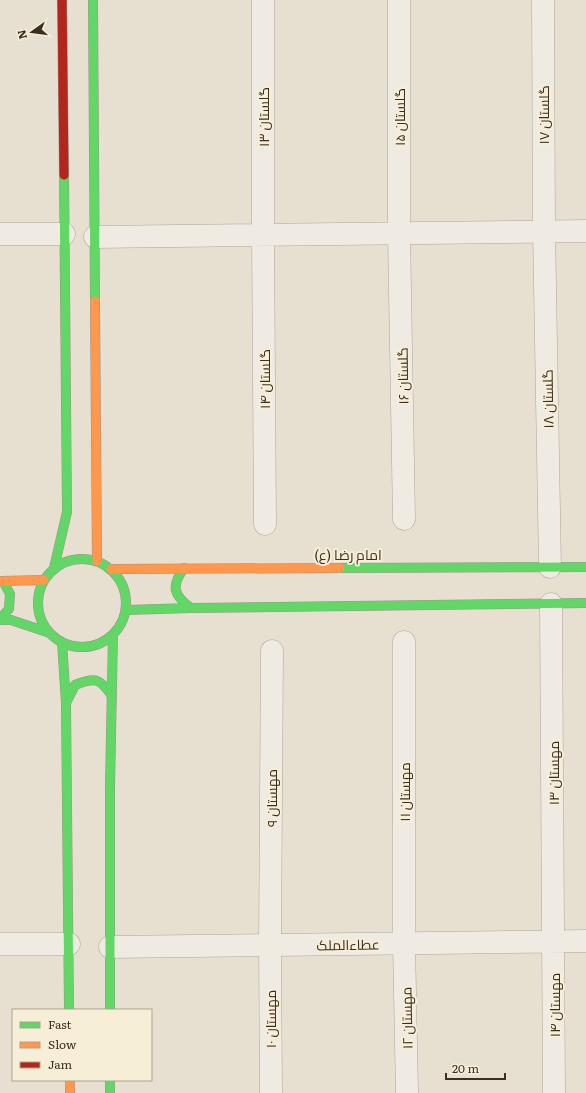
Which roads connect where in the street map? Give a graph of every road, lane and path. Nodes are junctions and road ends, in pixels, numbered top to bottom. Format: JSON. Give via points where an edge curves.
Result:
{"nodes":[{"id":1,"x":62,"y":0,"type":"edge"},
{"id":2,"x":93,"y":0,"type":"edge"},
{"id":3,"x":263,"y":0,"type":"edge"},
{"id":4,"x":399,"y":0,"type":"edge"},
{"id":5,"x":543,"y":0,"type":"edge"},
{"id":6,"x":544,"y":230,"type":"junction"},
{"id":7,"x":586,"y":231,"type":"edge"},
{"id":8,"x":399,"y":233,"type":"junction"},
{"id":9,"x":0,"y":234,"type":"edge"},
{"id":10,"x":64,"y":234,"type":"junction"},
{"id":11,"x":263,"y":235,"type":"junction"},
{"id":12,"x":95,"y":237,"type":"junction"},
{"id":13,"x":67,"y":512,"type":"junction"},
{"id":14,"x":97,"y":512,"type":"junction"},
{"id":15,"x":77,"y":515,"type":"dead end"},
{"id":16,"x":87,"y":515,"type":"dead end"},
{"id":17,"x":404,"y":519,"type":"dead end"},
{"id":18,"x":265,"y":524,"type":"dead end"},
{"id":19,"x":97,"y":561,"type":"junction"},
{"id":20,"x":550,"y":567,"type":"junction"},
{"id":21,"x":586,"y":567,"type":"edge"},
{"id":22,"x":54,"y":568,"type":"junction"},
{"id":23,"x":184,"y":568,"type":"junction"},
{"id":24,"x":111,"y":569,"type":"junction"},
{"id":25,"x":44,"y":580,"type":"junction"},
{"id":26,"x":1,"y":581,"type":"edge"},
{"id":27,"x":586,"y":603,"type":"edge"},
{"id":28,"x":551,"y":604,"type":"junction"},
{"id":29,"x":191,"y":608,"type":"junction"},
{"id":30,"x":126,"y":610,"type":"junction"},
{"id":31,"x":0,"y":620,"type":"edge"},
{"id":32,"x":50,"y":633,"type":"junction"},
{"id":33,"x":113,"y":634,"type":"junction"},
{"id":34,"x":62,"y":642,"type":"junction"},
{"id":35,"x":404,"y":642,"type":"dead end"},
{"id":36,"x":272,"y":651,"type":"dead end"},
{"id":37,"x":112,"y":696,"type":"junction"},
{"id":38,"x":66,"y":703,"type":"junction"},
{"id":39,"x":586,"y":941,"type":"edge"},
{"id":40,"x":554,"y":942,"type":"junction"},
{"id":41,"x":404,"y":943,"type":"junction"},
{"id":42,"x":0,"y":944,"type":"edge"},
{"id":43,"x":68,"y":944,"type":"junction"},
{"id":44,"x":270,"y":945,"type":"junction"},
{"id":45,"x":110,"y":947,"type":"junction"},
{"id":46,"x":69,"y":1009,"type":"edge"},
{"id":47,"x":110,"y":1009,"type":"edge"},
{"id":48,"x":70,"y":1081,"type":"edge"},
{"id":49,"x":110,"y":1081,"type":"edge"},
{"id":50,"x":70,"y":1093,"type":"edge"},
{"id":51,"x":110,"y":1093,"type":"edge"},
{"id":52,"x":271,"y":1093,"type":"edge"},
{"id":53,"x":407,"y":1093,"type":"edge"},
{"id":54,"x":554,"y":1093,"type":"edge"}],
"edges":[{"from":1,"to":10,"type":"street"},
{"from":2,"to":12,"type":"street"},
{"from":3,"to":11,"type":"street","name":"گلستان ۱۳"},
{"from":4,"to":8,"type":"street","name":"گلستان ۱۵"},
{"from":5,"to":6,"type":"street","name":"گلستان ۱۷"},
{"from":6,"to":7,"type":"street"},
{"from":6,"to":8,"type":"street"},
{"from":6,"to":20,"type":"street","name":"گلستان ۱۸"},
{"from":8,"to":11,"type":"street"},
{"from":8,"to":17,"type":"street","name":"گلستان ۱۶"},
{"from":9,"to":10,"type":"street"},
{"from":10,"to":13,"type":"street"},
{"from":11,"to":12,"type":"street"},
{"from":11,"to":18,"type":"street","name":"گلستان ۱۴"},
{"from":12,"to":14,"type":"street"},
{"from":13,"to":15,"type":"street"},
{"from":13,"to":22,"type":"street"},
{"from":14,"to":16,"type":"street"},
{"from":14,"to":19,"type":"street"},
{"from":19,"to":22,"type":"street","via":[[82,558]]},
{"from":19,"to":24,"type":"street"},
{"from":20,"to":21,"type":"street","name":"امام رضا (ع)"},
{"from":20,"to":23,"type":"street","name":"امام رضا (ع)"},
{"from":22,"to":25,"type":"street"},
{"from":23,"to":24,"type":"street","name":"امام رضا (ع)"},
{"from":23,"to":29,"type":"street","via":[[176,578],[175,590],[180,602]]},
{"from":24,"to":30,"type":"street","via":[[120,580],[126,595]]},
{"from":25,"to":26,"type":"street"},
{"from":25,"to":32,"type":"street","via":[[38,608],[42,622]]},
{"from":26,"to":31,"type":"street","via":[[10,594],[9,609]]},
{"from":27,"to":28,"type":"street"},
{"from":28,"to":29,"type":"street"},
{"from":28,"to":40,"type":"street","name":"مهستان ۱۳"},
{"from":29,"to":30,"type":"street"},
{"from":30,"to":33,"type":"street"},
{"from":31,"to":32,"type":"street","via":[[11,620]]},
{"from":32,"to":34,"type":"street"},
{"from":33,"to":34,"type":"street","via":[[102,642],[88,646]]},
{"from":33,"to":37,"type":"street"},
{"from":34,"to":38,"type":"street"},
{"from":35,"to":41,"type":"street","name":"مهستان ۱۱"},
{"from":36,"to":44,"type":"street","name":"مهستان ۹"},
{"from":37,"to":38,"type":"street","via":[[104,683],[95,680],[84,681],[75,685]]},
{"from":37,"to":45,"type":"street"},
{"from":38,"to":43,"type":"street"},
{"from":39,"to":40,"type":"street","name":"عطاءالملک"},
{"from":40,"to":41,"type":"street","name":"عطاءالملک"},
{"from":40,"to":54,"type":"street","name":"مهستان ۱۴"},
{"from":41,"to":44,"type":"street","name":"عطاءالملک"},
{"from":41,"to":53,"type":"street","name":"مهستان ۱۲"},
{"from":42,"to":43,"type":"street"},
{"from":43,"to":46,"type":"street"},
{"from":44,"to":45,"type":"street","name":"عطاءالملک"},
{"from":44,"to":52,"type":"street","name":"مهستان ۱۰"},
{"from":45,"to":47,"type":"street"},
{"from":48,"to":50,"type":"street"},
{"from":49,"to":51,"type":"street"}]}
